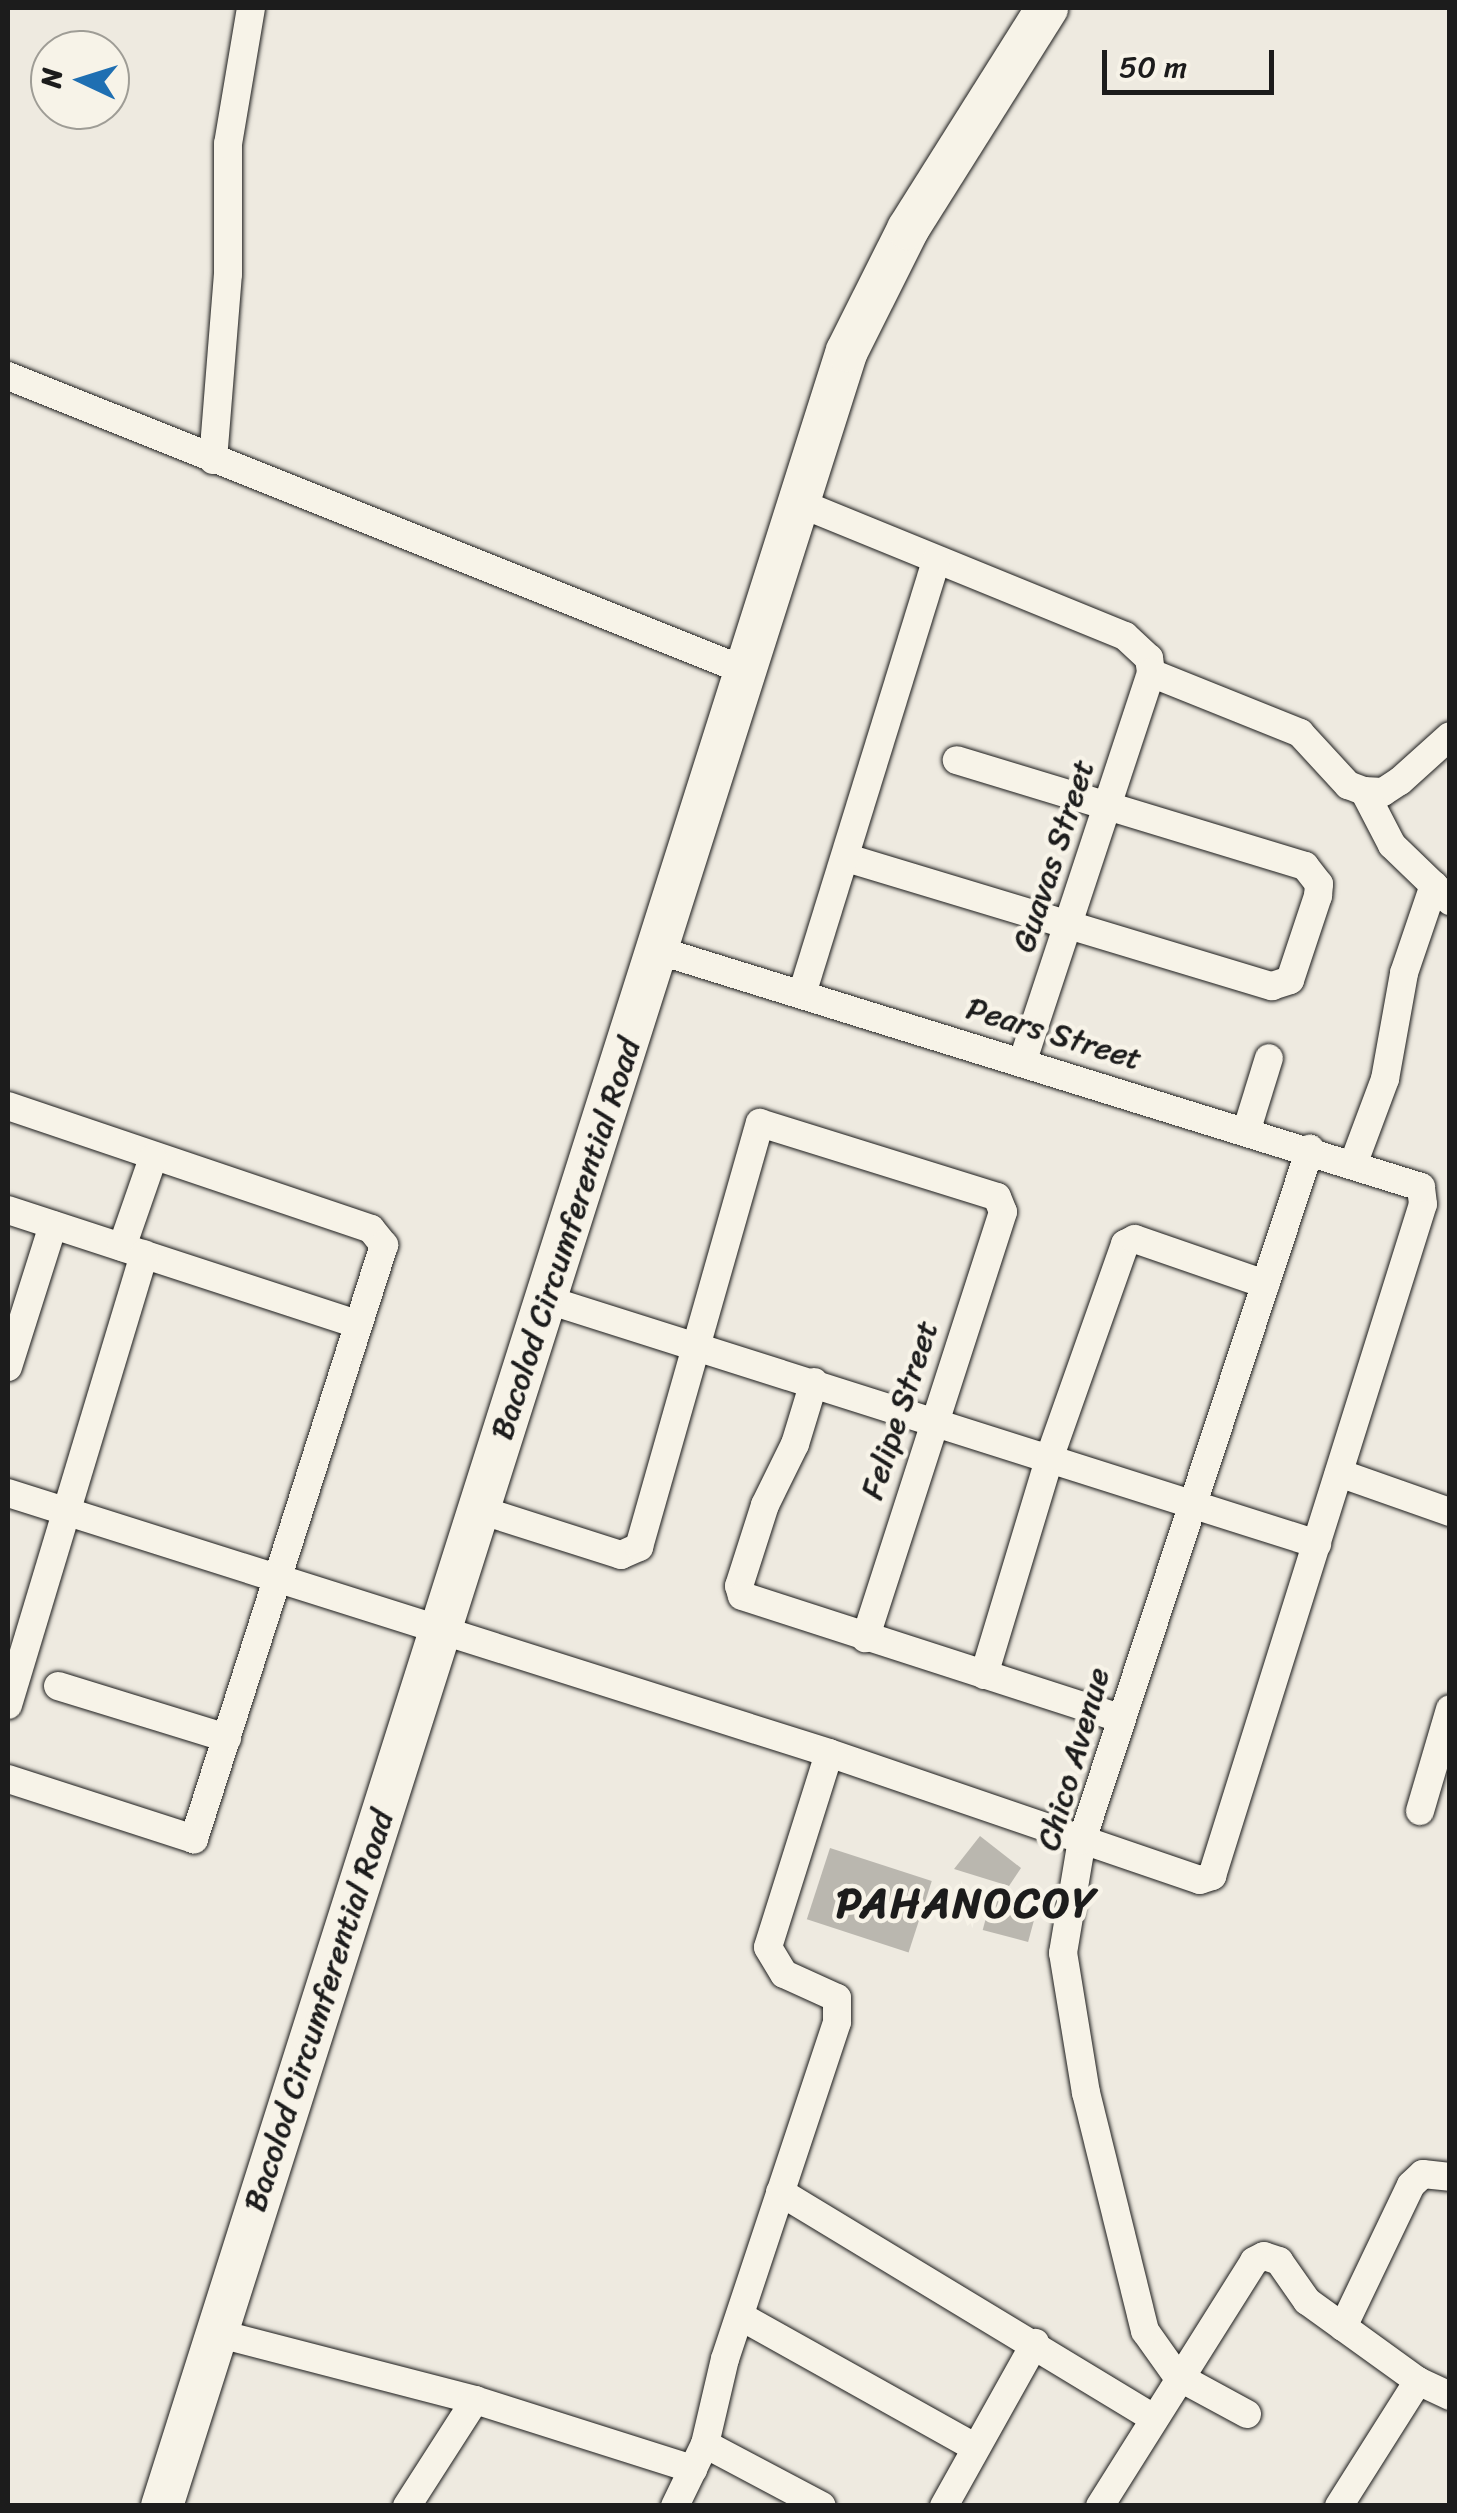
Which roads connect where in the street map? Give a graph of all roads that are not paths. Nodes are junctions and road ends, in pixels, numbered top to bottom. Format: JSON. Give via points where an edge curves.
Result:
{"nodes":[{"id":1,"x":252,"y":8,"type":"edge"},
{"id":2,"x":1047,"y":8,"type":"edge"},
{"id":3,"x":8,"y":376,"type":"edge"},
{"id":4,"x":213,"y":460,"type":"junction"},
{"id":5,"x":799,"y":503,"type":"junction"},
{"id":6,"x":936,"y":560,"type":"junction"},
{"id":7,"x":746,"y":670,"type":"junction"},
{"id":8,"x":1152,"y":673,"type":"junction"},
{"id":9,"x":1450,"y":736,"type":"edge"},
{"id":10,"x":957,"y":760,"type":"dead end"},
{"id":11,"x":1364,"y":790,"type":"junction"},
{"id":12,"x":1107,"y":805,"type":"junction"},
{"id":13,"x":847,"y":858,"type":"junction"},
{"id":14,"x":1442,"y":893,"type":"edge"},
{"id":15,"x":1070,"y":923,"type":"junction"},
{"id":16,"x":658,"y":950,"type":"junction"},
{"id":17,"x":802,"y":994,"type":"junction"},
{"id":18,"x":1269,"y":1058,"type":"dead end"},
{"id":19,"x":1023,"y":1061,"type":"junction"},
{"id":20,"x":8,"y":1106,"type":"edge"},
{"id":21,"x":1246,"y":1129,"type":"junction"},
{"id":22,"x":1310,"y":1149,"type":"junction"},
{"id":23,"x":153,"y":1158,"type":"junction"},
{"id":24,"x":1354,"y":1162,"type":"junction"},
{"id":25,"x":8,"y":1210,"type":"edge"},
{"id":26,"x":54,"y":1225,"type":"junction"},
{"id":27,"x":133,"y":1251,"type":"junction"},
{"id":28,"x":1265,"y":1284,"type":"junction"},
{"id":29,"x":548,"y":1300,"type":"junction"},
{"id":30,"x":357,"y":1324,"type":"junction"},
{"id":31,"x":699,"y":1346,"type":"junction"},
{"id":32,"x":8,"y":1368,"type":"edge"},
{"id":33,"x":814,"y":1382,"type":"junction"},
{"id":34,"x":932,"y":1419,"type":"junction"},
{"id":35,"x":1050,"y":1456,"type":"junction"},
{"id":36,"x":1339,"y":1473,"type":"junction"},
{"id":37,"x":8,"y":1493,"type":"edge"},
{"id":38,"x":1194,"y":1502,"type":"junction"},
{"id":39,"x":480,"y":1510,"type":"junction"},
{"id":40,"x":1450,"y":1512,"type":"edge"},
{"id":41,"x":70,"y":1514,"type":"junction"},
{"id":42,"x":1317,"y":1544,"type":"junction"},
{"id":43,"x":280,"y":1580,"type":"junction"},
{"id":44,"x":440,"y":1632,"type":"junction"},
{"id":45,"x":864,"y":1638,"type":"junction"},
{"id":46,"x":984,"y":1675,"type":"junction"},
{"id":47,"x":58,"y":1686,"type":"dead end"},
{"id":48,"x":8,"y":1704,"type":"edge"},
{"id":49,"x":1450,"y":1708,"type":"edge"},
{"id":50,"x":1120,"y":1718,"type":"junction"},
{"id":51,"x":227,"y":1738,"type":"junction"},
{"id":52,"x":829,"y":1754,"type":"junction"},
{"id":53,"x":8,"y":1779,"type":"edge"},
{"id":54,"x":1420,"y":1811,"type":"dead end"},
{"id":55,"x":1082,"y":1840,"type":"junction"},
{"id":56,"x":1450,"y":2177,"type":"edge"},
{"id":57,"x":780,"y":2192,"type":"junction"},
{"id":58,"x":740,"y":2316,"type":"junction"},
{"id":59,"x":1342,"y":2327,"type":"junction"},
{"id":60,"x":216,"y":2334,"type":"junction"},
{"id":61,"x":1035,"y":2343,"type":"junction"},
{"id":62,"x":1177,"y":2376,"type":"junction"},
{"id":63,"x":1418,"y":2381,"type":"junction"},
{"id":64,"x":1450,"y":2396,"type":"edge"},
{"id":65,"x":475,"y":2400,"type":"junction"},
{"id":66,"x":1247,"y":2414,"type":"dead end"},
{"id":67,"x":1152,"y":2417,"type":"junction"},
{"id":68,"x":976,"y":2448,"type":"junction"},
{"id":69,"x":699,"y":2456,"type":"junction"},
{"id":70,"x":162,"y":2506,"type":"edge"},
{"id":71,"x":407,"y":2506,"type":"edge"},
{"id":72,"x":675,"y":2506,"type":"edge"},
{"id":73,"x":822,"y":2506,"type":"edge"},
{"id":74,"x":944,"y":2506,"type":"edge"},
{"id":75,"x":1100,"y":2506,"type":"edge"},
{"id":76,"x":1339,"y":2506,"type":"edge"}],
"edges":[{"from":1,"to":4,"type":"street","via":[[228,144],[228,274]]},
{"from":2,"to":5,"type":"main road","name":"Bacolod Circumferential Road","via":[[875,288],[847,351]]},
{"from":3,"to":4,"type":"street"},
{"from":4,"to":7,"type":"street"},
{"from":5,"to":6,"type":"street"},
{"from":5,"to":7,"type":"main road","name":"Bacolod Circumferential Road"},
{"from":6,"to":8,"type":"street","via":[[1125,636],[1142,647]]},
{"from":6,"to":13,"type":"street"},
{"from":7,"to":16,"type":"main road","name":"Bacolod Circumferential Road"},
{"from":8,"to":11,"type":"street","via":[[1300,733],[1348,784]]},
{"from":8,"to":12,"type":"street","name":"Guavas Street"},
{"from":9,"to":11,"type":"street","via":[[1400,782],[1383,792]]},
{"from":10,"to":12,"type":"street"},
{"from":11,"to":14,"type":"street","via":[[1392,845]]},
{"from":12,"to":15,"type":"street","name":"Guavas Street"},
{"from":12,"to":15,"type":"street","via":[[1305,866],[1319,884],[1318,896],[1282,986]]},
{"from":13,"to":15,"type":"street"},
{"from":13,"to":17,"type":"street"},
{"from":14,"to":24,"type":"street","via":[[1404,973],[1385,1079]]},
{"from":15,"to":19,"type":"street","name":"Guavas Street"},
{"from":16,"to":17,"type":"street","name":"Pears Street"},
{"from":16,"to":29,"type":"main road","name":"Bacolod Circumferential Road"},
{"from":17,"to":19,"type":"street","name":"Pears Street"},
{"from":18,"to":21,"type":"street"},
{"from":19,"to":21,"type":"street","name":"Pears Street"},
{"from":20,"to":23,"type":"street"},
{"from":21,"to":22,"type":"street","name":"Pears Street"},
{"from":22,"to":24,"type":"street","name":"Pears Street"},
{"from":22,"to":28,"type":"street","name":"Chico Avenue"},
{"from":23,"to":27,"type":"street"},
{"from":23,"to":30,"type":"street","via":[[380,1234],[384,1244]]},
{"from":24,"to":36,"type":"street","name":"Pears Street","via":[[1415,1183],[1424,1193]]},
{"from":25,"to":26,"type":"street"},
{"from":26,"to":27,"type":"street"},
{"from":26,"to":32,"type":"street"},
{"from":27,"to":30,"type":"street"},
{"from":27,"to":41,"type":"street"},
{"from":28,"to":35,"type":"street","via":[[1134,1240],[1125,1244]]},
{"from":28,"to":38,"type":"street","name":"Chico Avenue"},
{"from":29,"to":31,"type":"street"},
{"from":29,"to":39,"type":"main road","name":"Bacolod Circumferential Road"},
{"from":30,"to":43,"type":"street"},
{"from":31,"to":33,"type":"street"},
{"from":31,"to":34,"type":"street","name":"Felipe Street","via":[[760,1124],[1002,1204]]},
{"from":31,"to":39,"type":"street","via":[[634,1554]]},
{"from":33,"to":34,"type":"street"},
{"from":33,"to":45,"type":"street","via":[[739,1586],[749,1600]]},
{"from":34,"to":35,"type":"street"},
{"from":34,"to":45,"type":"street","name":"Felipe Street"},
{"from":35,"to":38,"type":"street"},
{"from":35,"to":46,"type":"street"},
{"from":36,"to":40,"type":"street"},
{"from":36,"to":42,"type":"street"},
{"from":37,"to":41,"type":"street"},
{"from":38,"to":42,"type":"street"},
{"from":38,"to":50,"type":"street","name":"Chico Avenue"},
{"from":39,"to":44,"type":"main road","name":"Bacolod Circumferential Road"},
{"from":41,"to":43,"type":"street"},
{"from":41,"to":48,"type":"street"},
{"from":42,"to":55,"type":"street","via":[[1212,1876],[1200,1880]]},
{"from":43,"to":44,"type":"street"},
{"from":43,"to":51,"type":"street"},
{"from":44,"to":52,"type":"street"},
{"from":44,"to":60,"type":"main road","name":"Bacolod Circumferential Road"},
{"from":45,"to":46,"type":"street"},
{"from":46,"to":50,"type":"street"},
{"from":47,"to":51,"type":"street"},
{"from":49,"to":54,"type":"street"},
{"from":50,"to":55,"type":"street","name":"Chico Avenue"},
{"from":51,"to":53,"type":"street","via":[[194,1839]]},
{"from":52,"to":55,"type":"street"},
{"from":52,"to":57,"type":"street","via":[[768,1947],[777,1968],[829,1990],[839,2009]]},
{"from":55,"to":62,"type":"street","name":"Chico Avenue","via":[[1063,1953],[1086,2093],[1145,2332]]},
{"from":56,"to":59,"type":"street","via":[[1423,2174],[1411,2184]]},
{"from":57,"to":58,"type":"street"},
{"from":57,"to":61,"type":"street"},
{"from":58,"to":68,"type":"street"},
{"from":58,"to":69,"type":"street"},
{"from":59,"to":62,"type":"street","via":[[1307,2301],[1279,2262],[1259,2258]]},
{"from":59,"to":63,"type":"street"},
{"from":60,"to":65,"type":"street"},
{"from":60,"to":70,"type":"main road","name":"Bacolod Circumferential Road"},
{"from":61,"to":67,"type":"street"},
{"from":61,"to":68,"type":"street"},
{"from":62,"to":66,"type":"street","name":"Chico Avenue"},
{"from":62,"to":67,"type":"street"},
{"from":63,"to":64,"type":"street"},
{"from":63,"to":76,"type":"street"},
{"from":65,"to":69,"type":"street"},
{"from":65,"to":71,"type":"street"},
{"from":67,"to":75,"type":"street"},
{"from":68,"to":74,"type":"street"},
{"from":69,"to":72,"type":"street"},
{"from":69,"to":73,"type":"street"}]}
